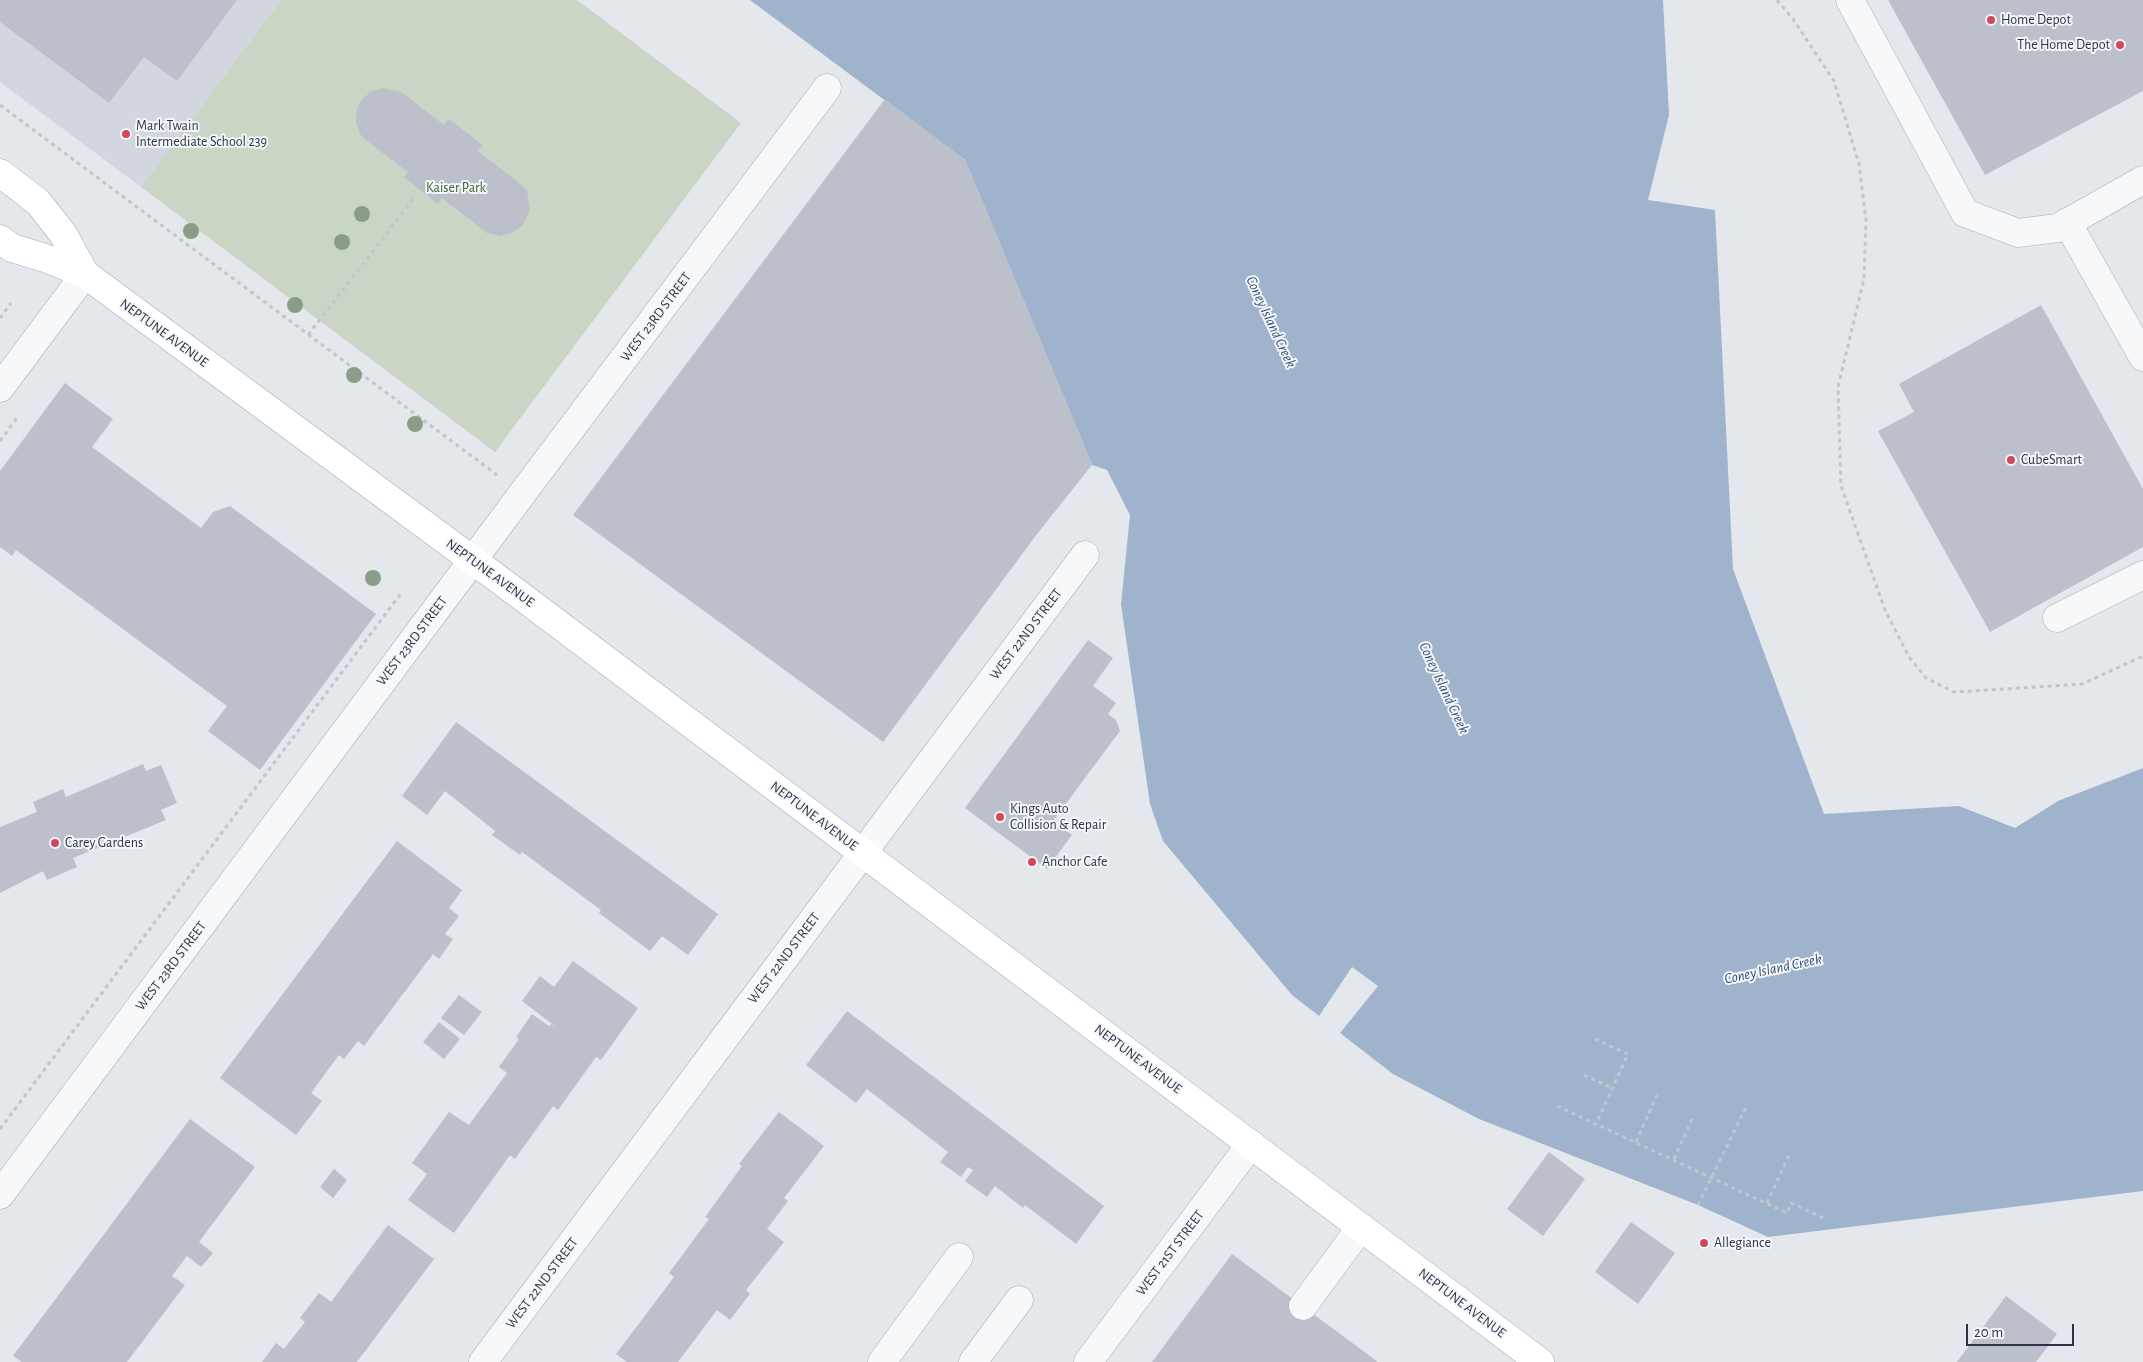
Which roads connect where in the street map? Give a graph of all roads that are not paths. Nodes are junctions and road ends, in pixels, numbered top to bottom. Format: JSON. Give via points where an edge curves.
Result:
{"nodes":[{"id":1,"x":1850,"y":0,"type":"edge"},
{"id":2,"x":827,"y":88,"type":"dead end"},
{"id":3,"x":0,"y":173,"type":"edge"},
{"id":4,"x":2143,"y":180,"type":"edge"},
{"id":5,"x":2067,"y":222,"type":"junction"},
{"id":6,"x":0,"y":239,"type":"edge"},
{"id":7,"x":85,"y":274,"type":"junction"},
{"id":8,"x":2143,"y":357,"type":"edge"},
{"id":9,"x":0,"y":388,"type":"edge"},
{"id":10,"x":1085,"y":555,"type":"dead end"},
{"id":11,"x":473,"y":560,"type":"junction"},
{"id":12,"x":2143,"y":575,"type":"edge"},
{"id":13,"x":2057,"y":618,"type":"dead end"},
{"id":14,"x":863,"y":853,"type":"junction"},
{"id":15,"x":1251,"y":1144,"type":"junction"},
{"id":16,"x":0,"y":1195,"type":"edge"},
{"id":17,"x":1361,"y":1227,"type":"junction"},
{"id":18,"x":959,"y":1256,"type":"dead end"},
{"id":19,"x":1019,"y":1300,"type":"dead end"},
{"id":20,"x":1303,"y":1306,"type":"dead end"},
{"id":21,"x":484,"y":1362,"type":"edge"},
{"id":22,"x":882,"y":1362,"type":"edge"},
{"id":23,"x":973,"y":1362,"type":"edge"},
{"id":24,"x":1088,"y":1362,"type":"edge"},
{"id":25,"x":1540,"y":1362,"type":"edge"}],
"edges":[{"from":1,"to":5,"type":"street","via":[[1965,212],[2018,233],[2058,228]]},
{"from":2,"to":11,"type":"street","name":"WEST 23RD STREET"},
{"from":3,"to":7,"type":"main road","name":"NEPTUNE AVENUE","via":[[38,202],[63,234]]},
{"from":4,"to":5,"type":"street"},
{"from":5,"to":8,"type":"street"},
{"from":6,"to":7,"type":"main road","name":"NEPTUNE AVENUE","via":[[12,248]]},
{"from":7,"to":9,"type":"street"},
{"from":7,"to":11,"type":"main road","name":"NEPTUNE AVENUE"},
{"from":10,"to":14,"type":"street","name":"WEST 22ND STREET"},
{"from":11,"to":14,"type":"main road","name":"NEPTUNE AVENUE"},
{"from":11,"to":16,"type":"street","name":"WEST 23RD STREET"},
{"from":12,"to":13,"type":"street"},
{"from":14,"to":15,"type":"main road","name":"NEPTUNE AVENUE"},
{"from":14,"to":21,"type":"street","name":"WEST 22ND STREET"},
{"from":15,"to":17,"type":"main road","name":"NEPTUNE AVENUE"},
{"from":15,"to":24,"type":"street","name":"WEST 21ST STREET"},
{"from":17,"to":20,"type":"street"},
{"from":17,"to":25,"type":"main road","name":"NEPTUNE AVENUE"},
{"from":18,"to":22,"type":"street"},
{"from":19,"to":23,"type":"street"}]}
